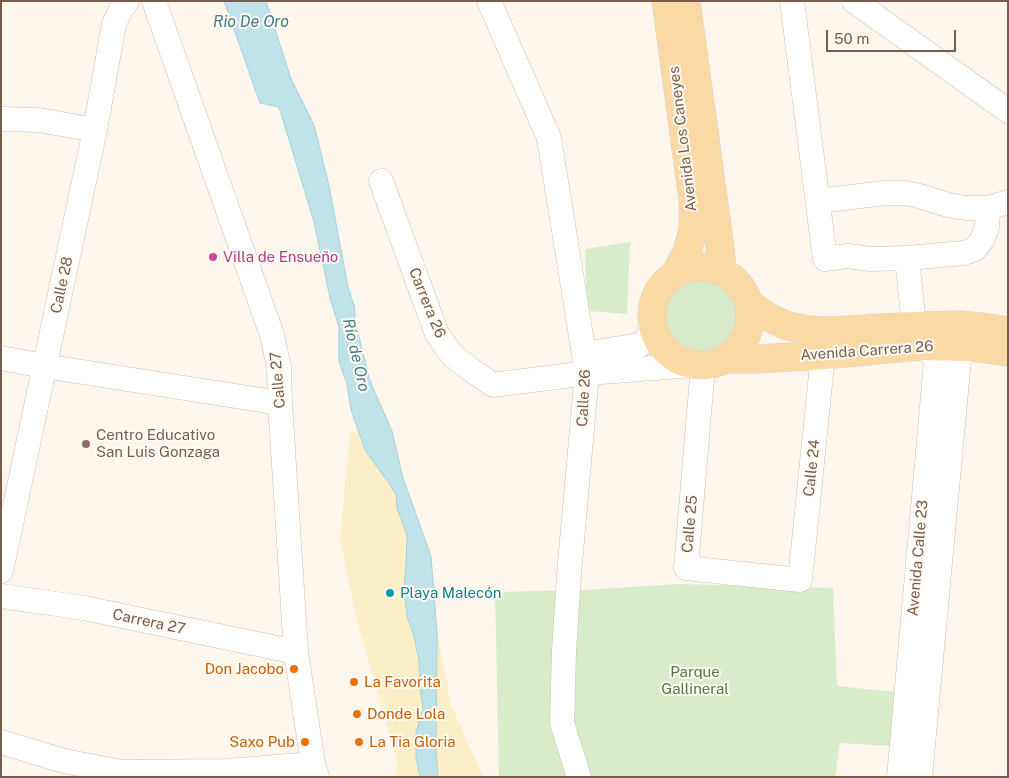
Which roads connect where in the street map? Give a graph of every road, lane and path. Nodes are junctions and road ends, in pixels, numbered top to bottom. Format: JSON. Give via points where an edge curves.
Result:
{"nodes":[{"id":1,"x":154,"y":1,"type":"edge"},
{"id":2,"x":488,"y":1,"type":"edge"},
{"id":3,"x":666,"y":1,"type":"edge"},
{"id":4,"x":686,"y":1,"type":"edge"},
{"id":5,"x":792,"y":1,"type":"edge"},
{"id":6,"x":854,"y":1,"type":"edge"},
{"id":7,"x":123,"y":4,"type":"edge"},
{"id":8,"x":1008,"y":111,"type":"edge"},
{"id":9,"x":1,"y":119,"type":"edge"},
{"id":10,"x":95,"y":130,"type":"junction"},
{"id":11,"x":381,"y":181,"type":"dead end"},
{"id":12,"x":818,"y":201,"type":"junction"},
{"id":13,"x":998,"y":205,"type":"edge"},
{"id":14,"x":907,"y":258,"type":"junction"},
{"id":15,"x":722,"y":272,"type":"junction"},
{"id":16,"x":675,"y":274,"type":"junction"},
{"id":17,"x":749,"y":304,"type":"junction"},
{"id":18,"x":652,"y":318,"type":"junction"},
{"id":19,"x":1008,"y":331,"type":"edge"},
{"id":20,"x":918,"y":336,"type":"junction"},
{"id":21,"x":971,"y":346,"type":"junction"},
{"id":22,"x":1008,"y":352,"type":"edge"},
{"id":23,"x":823,"y":355,"type":"junction"},
{"id":24,"x":1,"y":358,"type":"edge"},
{"id":25,"x":708,"y":363,"type":"junction"},
{"id":26,"x":586,"y":364,"type":"junction"},
{"id":27,"x":44,"y":366,"type":"junction"},
{"id":28,"x":280,"y":403,"type":"junction"},
{"id":29,"x":1,"y":571,"type":"edge"},
{"id":30,"x":800,"y":580,"type":"joint"},
{"id":31,"x":1,"y":596,"type":"edge"},
{"id":32,"x":296,"y":652,"type":"junction"},
{"id":33,"x":1,"y":742,"type":"edge"},
{"id":34,"x":63,"y":769,"type":"edge"},
{"id":35,"x":315,"y":770,"type":"edge"},
{"id":36,"x":122,"y":775,"type":"edge"},
{"id":37,"x":578,"y":777,"type":"edge"},
{"id":38,"x":899,"y":777,"type":"edge"},
{"id":39,"x":920,"y":777,"type":"edge"}],
"edges":[{"from":1,"to":28,"type":"street","name":"Calle 27","via":[[272,335],[279,367]]},
{"from":2,"to":26,"type":"street","name":"Calle 26","via":[[549,138]]},
{"from":3,"to":16,"type":"main road","name":"Avenida Los Caneyes","via":[[693,200],[687,252]]},
{"from":4,"to":15,"type":"main road","name":"Avenida Los Caneyes"},
{"from":5,"to":12,"type":"street"},
{"from":6,"to":8,"type":"street"},
{"from":7,"to":10,"type":"street","name":"Calle 28","via":[[114,24]]},
{"from":9,"to":10,"type":"street","via":[[39,120]]},
{"from":10,"to":27,"type":"street","name":"Calle 28"},
{"from":11,"to":26,"type":"street","name":"Carrera 26","via":[[437,334],[452,355],[493,385]]},
{"from":12,"to":13,"type":"street","via":[[904,193],[966,208]]},
{"from":12,"to":14,"type":"street","via":[[825,259],[847,256]]},
{"from":13,"to":14,"type":"street","via":[[975,249],[964,253]]},
{"from":14,"to":20,"type":"street"},
{"from":15,"to":16,"type":"main road","via":[[695,267]]},
{"from":15,"to":17,"type":"main road","via":[[737,282]]},
{"from":16,"to":18,"type":"main road","via":[[660,289]]},
{"from":17,"to":20,"type":"main road","name":"Avenida Carrera 26","via":[[788,326],[809,330]]},
{"from":17,"to":25,"type":"main road","via":[[748,331],[740,346],[734,353]]},
{"from":18,"to":25,"type":"main road","via":[[656,337],[676,359]]},
{"from":18,"to":26,"type":"street","name":"Carrera 26","via":[[648,338],[640,345]]},
{"from":19,"to":20,"type":"main road","name":"Avenida Carrera 26","via":[[958,325]]},
{"from":20,"to":21,"type":"main road","name":"Avenida Carrera 26"},
{"from":20,"to":23,"type":"main road","name":"Avenida Carrera 26"},
{"from":20,"to":38,"type":"street","name":"Avenida Calle 23","via":[[936,362]]},
{"from":21,"to":22,"type":"main road","name":"Avenida Carrera 26"},
{"from":21,"to":39,"type":"street","name":"Avenida Calle 23","via":[[959,360]]},
{"from":23,"to":25,"type":"main road","name":"Avenida Carrera 26"},
{"from":23,"to":30,"type":"street","name":"Calle 24"},
{"from":24,"to":27,"type":"street"},
{"from":25,"to":26,"type":"street","name":"Carrera 26"},
{"from":25,"to":30,"type":"street","name":"Calle 25","via":[[686,568]]},
{"from":26,"to":37,"type":"street","name":"Calle 26","via":[[569,574],[562,723]]},
{"from":27,"to":28,"type":"street"},
{"from":27,"to":29,"type":"street","name":"Calle 28"},
{"from":28,"to":32,"type":"street","name":"Calle 27"},
{"from":31,"to":32,"type":"street","name":"Carrera 27","via":[[84,608]]},
{"from":32,"to":35,"type":"street","name":"Calle 27"},
{"from":33,"to":34,"type":"street"},
{"from":34,"to":36,"type":"street"},
{"from":35,"to":36,"type":"street"}]}
